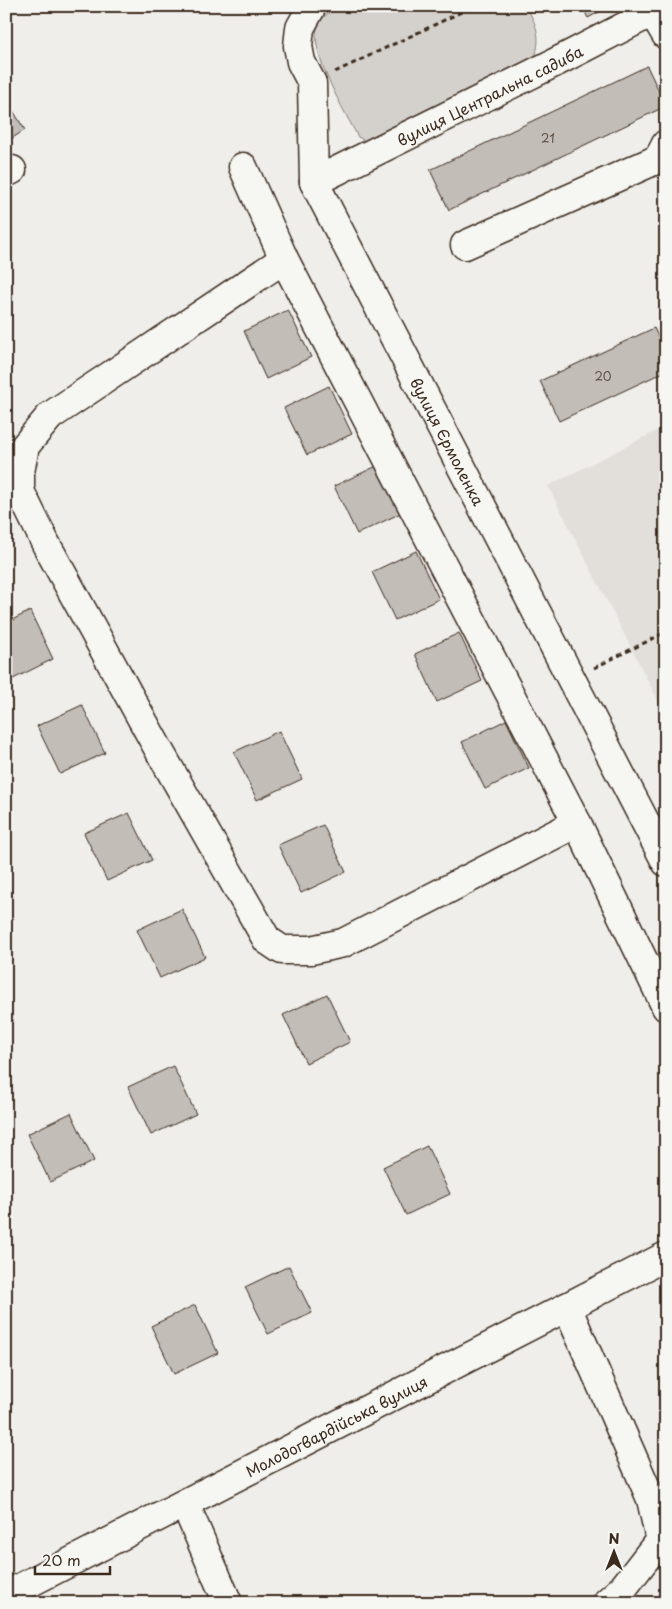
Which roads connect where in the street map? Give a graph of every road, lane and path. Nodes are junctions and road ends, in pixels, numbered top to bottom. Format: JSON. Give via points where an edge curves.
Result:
{"nodes":[{"id":1,"x":310,"y":6,"type":"edge"},
{"id":2,"x":474,"y":6,"type":"edge"},
{"id":3,"x":655,"y":8,"type":"edge"},
{"id":4,"x":666,"y":36,"type":"edge"},
{"id":5,"x":312,"y":83,"type":"junction"},
{"id":6,"x":666,"y":144,"type":"edge"},
{"id":7,"x":243,"y":166,"type":"dead end"},
{"id":8,"x":314,"y":182,"type":"junction"},
{"id":9,"x":465,"y":244,"type":"dead end"},
{"id":10,"x":284,"y":259,"type":"junction"},
{"id":11,"x":666,"y":632,"type":"edge"},
{"id":12,"x":571,"y":680,"type":"junction"},
{"id":13,"x":577,"y":823,"type":"junction"},
{"id":14,"x":666,"y":862,"type":"edge"},
{"id":15,"x":666,"y":1007,"type":"edge"},
{"id":16,"x":666,"y":1256,"type":"edge"},
{"id":17,"x":567,"y":1307,"type":"junction"},
{"id":18,"x":185,"y":1504,"type":"junction"},
{"id":19,"x":6,"y":1595,"type":"edge"},
{"id":20,"x":228,"y":1603,"type":"edge"},
{"id":21,"x":606,"y":1603,"type":"edge"}],
"edges":[{"from":1,"to":5,"type":"street","name":"вулиця Єрмоленка","via":[[300,28],[298,46],[301,62]]},
{"from":2,"to":5,"type":"path"},
{"from":3,"to":4,"type":"street"},
{"from":3,"to":8,"type":"street","name":"вулиця Центральна садиба","via":[[562,59]]},
{"from":5,"to":8,"type":"street","name":"вулиця Єрмоленка"},
{"from":6,"to":9,"type":"street","via":[[658,159]]},
{"from":7,"to":10,"type":"street"},
{"from":8,"to":12,"type":"street","name":"вулиця Єрмоленка"},
{"from":10,"to":13,"type":"street"},
{"from":10,"to":13,"type":"street","via":[[50,416],[25,446],[20,472],[20,491],[46,544],[267,940],[282,950],[311,950],[343,943]]},
{"from":11,"to":12,"type":"path"},
{"from":12,"to":14,"type":"street","name":"вулиця Єрмоленка"},
{"from":13,"to":15,"type":"street"},
{"from":16,"to":17,"type":"street","name":"Молодогвардійська вулиця"},
{"from":17,"to":18,"type":"street","name":"Молодогвардійська вулиця"},
{"from":17,"to":21,"type":"street","via":[[651,1500],[660,1540],[623,1588]]},
{"from":18,"to":19,"type":"street","name":"Молодогвардійська вулиця"},
{"from":18,"to":20,"type":"street"}]}
